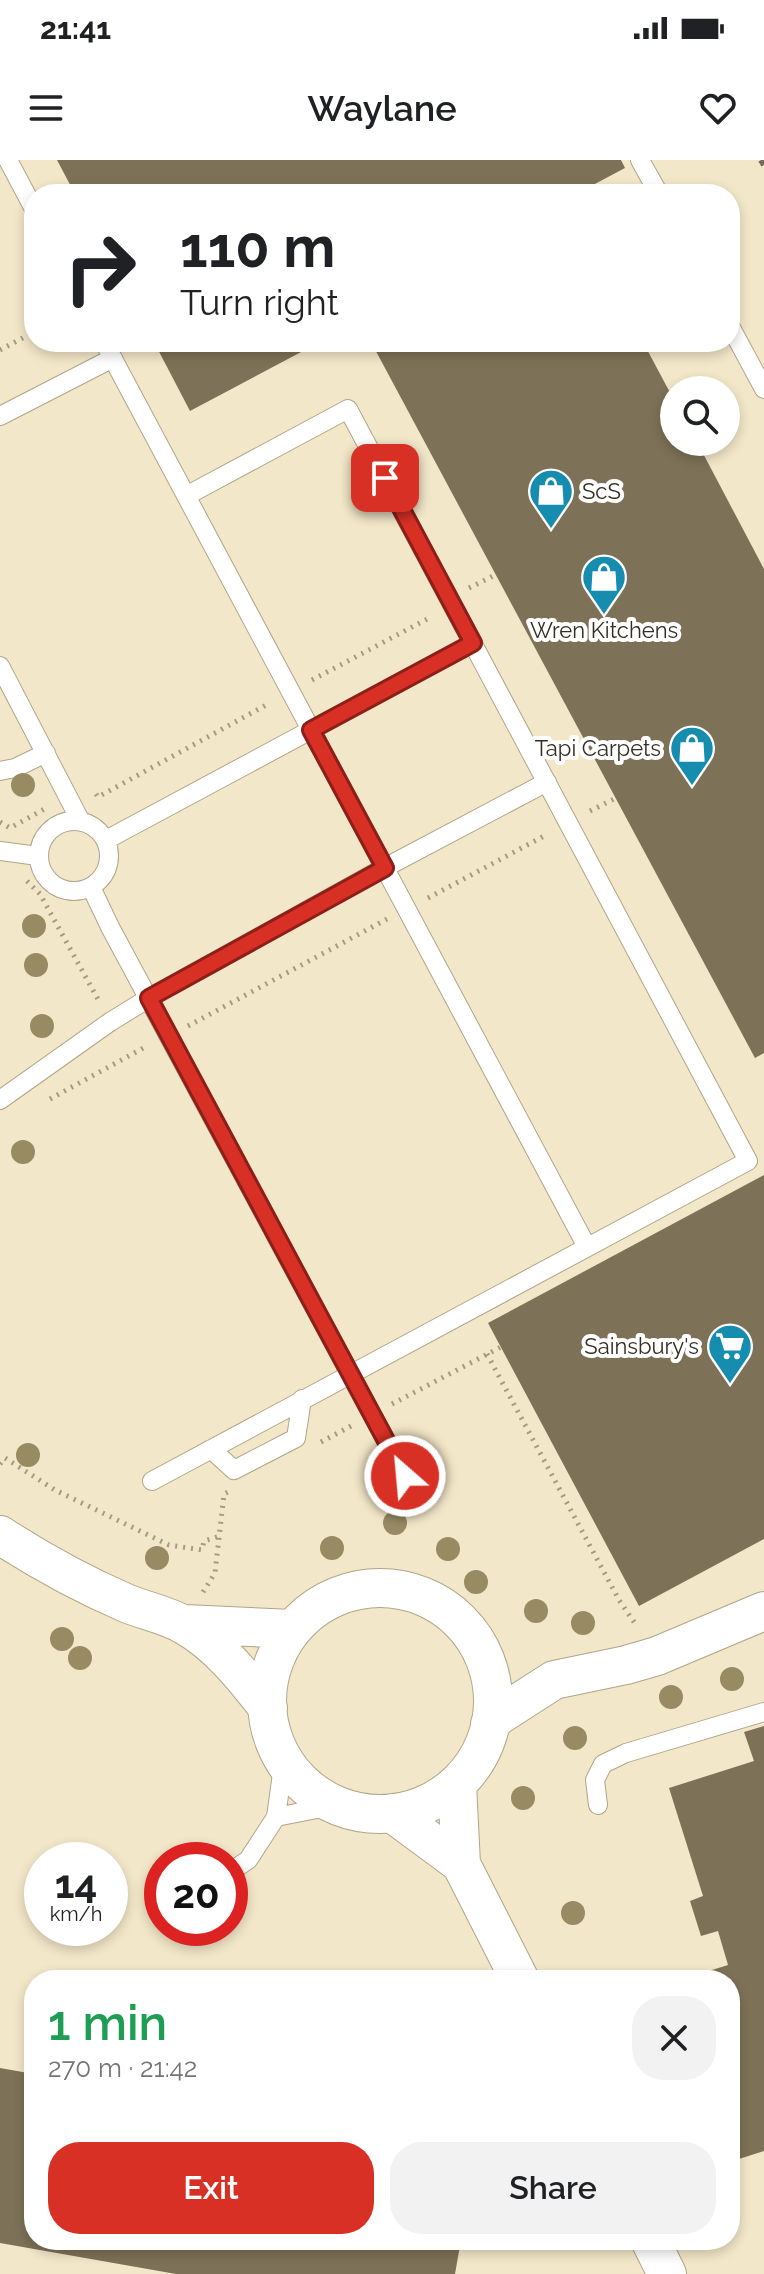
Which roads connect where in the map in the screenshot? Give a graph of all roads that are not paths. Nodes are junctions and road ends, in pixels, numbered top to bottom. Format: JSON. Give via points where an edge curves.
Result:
{"nodes":[{"id":1,"x":8,"y":160,"type":"edge"},
{"id":2,"x":640,"y":160,"type":"edge"},
{"id":3,"x":653,"y":184,"type":"edge"},
{"id":4,"x":24,"y":190,"type":"edge"},
{"id":5,"x":740,"y":345,"type":"edge"},
{"id":6,"x":106,"y":352,"type":"edge"},
{"id":7,"x":110,"y":352,"type":"edge"},
{"id":8,"x":764,"y":389,"type":"edge"},
{"id":9,"x":0,"y":416,"type":"edge"},
{"id":10,"x":186,"y":496,"type":"junction"},
{"id":11,"x":473,"y":643,"type":"junction"},
{"id":12,"x":0,"y":666,"type":"edge"},
{"id":13,"x":311,"y":730,"type":"junction"},
{"id":14,"x":46,"y":753,"type":"junction"},
{"id":15,"x":0,"y":771,"type":"edge"},
{"id":16,"x":547,"y":782,"type":"junction"},
{"id":17,"x":80,"y":820,"type":"junction"},
{"id":18,"x":106,"y":840,"type":"junction"},
{"id":19,"x":0,"y":851,"type":"edge"},
{"id":20,"x":31,"y":855,"type":"junction"},
{"id":21,"x":385,"y":868,"type":"junction"},
{"id":22,"x":91,"y":887,"type":"junction"},
{"id":23,"x":149,"y":998,"type":"junction"},
{"id":24,"x":0,"y":1100,"type":"edge"},
{"id":25,"x":587,"y":1247,"type":"junction"},
{"id":26,"x":350,"y":1373,"type":"junction"},
{"id":27,"x":302,"y":1399,"type":"junction"},
{"id":28,"x":211,"y":1449,"type":"junction"},
{"id":29,"x":405,"y":1476,"type":"dead end"},
{"id":30,"x":152,"y":1481,"type":"dead end"},
{"id":31,"x":0,"y":1535,"type":"edge"},
{"id":32,"x":764,"y":1611,"type":"edge"},
{"id":33,"x":184,"y":1624,"type":"junction"},
{"id":34,"x":293,"y":1629,"type":"junction"},
{"id":35,"x":472,"y":1636,"type":"junction"},
{"id":36,"x":554,"y":1680,"type":"junction"},
{"id":37,"x":268,"y":1708,"type":"junction"},
{"id":38,"x":764,"y":1712,"type":"edge"},
{"id":39,"x":490,"y":1724,"type":"junction"},
{"id":40,"x":284,"y":1759,"type":"junction"},
{"id":41,"x":457,"y":1784,"type":"junction"},
{"id":42,"x":337,"y":1805,"type":"junction"},
{"id":43,"x":598,"y":1805,"type":"dead end"},
{"id":44,"x":392,"y":1813,"type":"junction"},
{"id":45,"x":276,"y":1817,"type":"junction"},
{"id":46,"x":248,"y":1860,"type":"edge"},
{"id":47,"x":461,"y":1864,"type":"junction"},
{"id":48,"x":515,"y":1970,"type":"edge"},
{"id":49,"x":655,"y":2250,"type":"edge"},
{"id":50,"x":667,"y":2274,"type":"edge"}],
"edges":[{"from":1,"to":4,"type":"lane"},
{"from":2,"to":3,"type":"lane"},
{"from":5,"to":8,"type":"lane"},
{"from":6,"to":9,"type":"lane"},
{"from":7,"to":10,"type":"lane"},
{"from":10,"to":11,"type":"lane","via":[[348,409]]},
{"from":10,"to":13,"type":"lane"},
{"from":11,"to":13,"type":"lane"},
{"from":11,"to":16,"type":"lane"},
{"from":12,"to":14,"type":"lane"},
{"from":13,"to":18,"type":"lane"},
{"from":13,"to":21,"type":"lane"},
{"from":14,"to":15,"type":"lane"},
{"from":14,"to":17,"type":"lane"},
{"from":16,"to":21,"type":"lane"},
{"from":16,"to":25,"type":"lane","via":[[748,1161]]},
{"from":17,"to":18,"type":"lane"},
{"from":17,"to":20,"type":"lane","via":[[50,828]]},
{"from":18,"to":22,"type":"lane","via":[[106,872]]},
{"from":19,"to":20,"type":"lane"},
{"from":20,"to":22,"type":"lane","via":[[56,887]]},
{"from":21,"to":23,"type":"lane"},
{"from":21,"to":25,"type":"lane"},
{"from":22,"to":23,"type":"lane"},
{"from":23,"to":24,"type":"lane"},
{"from":23,"to":26,"type":"lane"},
{"from":25,"to":26,"type":"lane"},
{"from":26,"to":27,"type":"lane"},
{"from":26,"to":29,"type":"lane"},
{"from":27,"to":28,"type":"lane"},
{"from":27,"to":28,"type":"lane","via":[[296,1438],[234,1470]]},
{"from":28,"to":30,"type":"lane"},
{"from":31,"to":33,"type":"street","via":[[101,1591]]},
{"from":32,"to":36,"type":"street","via":[[657,1656]]},
{"from":33,"to":34,"type":"street"},
{"from":33,"to":37,"type":"street","via":[[245,1677]]},
{"from":34,"to":35,"type":"street","via":[[329,1600],[384,1588],[439,1604]]},
{"from":34,"to":37,"type":"street","via":[[275,1658]]},
{"from":35,"to":36,"type":"street"},
{"from":35,"to":39,"type":"street","via":[[493,1688]]},
{"from":36,"to":39,"type":"street"},
{"from":37,"to":40,"type":"street"},
{"from":38,"to":43,"type":"lane","via":[[603,1764],[595,1780]]},
{"from":39,"to":41,"type":"street","via":[[478,1757]]},
{"from":40,"to":42,"type":"street","via":[[316,1794]]},
{"from":40,"to":45,"type":"lane"},
{"from":41,"to":44,"type":"street","via":[[433,1801]]},
{"from":41,"to":47,"type":"street"},
{"from":42,"to":44,"type":"street","via":[[364,1813]]},
{"from":42,"to":45,"type":"lane"},
{"from":44,"to":47,"type":"street"},
{"from":45,"to":46,"type":"lane"},
{"from":47,"to":48,"type":"street"},
{"from":49,"to":50,"type":"street"}]}
